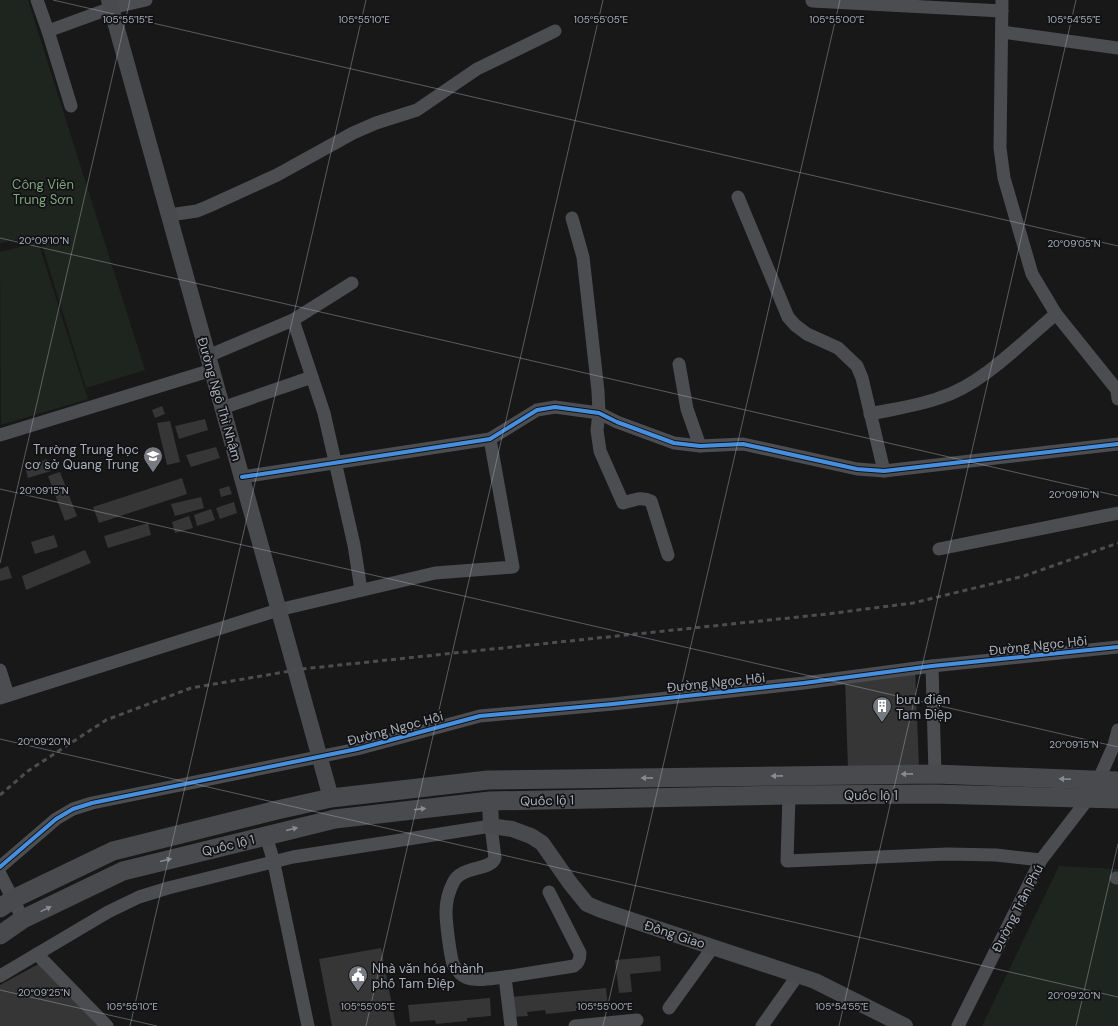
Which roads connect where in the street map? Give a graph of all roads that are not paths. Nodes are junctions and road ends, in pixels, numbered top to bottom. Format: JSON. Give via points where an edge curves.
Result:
{"nodes":[{"id":1,"x":37,"y":0,"type":"edge"},
{"id":2,"x":146,"y":0,"type":"edge"},
{"id":3,"x":812,"y":1,"type":"edge"},
{"id":4,"x":110,"y":4,"type":"edge"},
{"id":5,"x":1002,"y":5,"type":"edge"},
{"id":6,"x":48,"y":31,"type":"junction"},
{"id":7,"x":555,"y":31,"type":"dead end"},
{"id":8,"x":1002,"y":32,"type":"junction"},
{"id":9,"x":1118,"y":48,"type":"edge"},
{"id":10,"x":70,"y":106,"type":"dead end"},
{"id":11,"x":738,"y":197,"type":"dead end"},
{"id":12,"x":169,"y":215,"type":"junction"},
{"id":13,"x":572,"y":218,"type":"dead end"},
{"id":14,"x":352,"y":283,"type":"dead end"},
{"id":15,"x":1056,"y":314,"type":"junction"},
{"id":16,"x":293,"y":320,"type":"junction"},
{"id":17,"x":210,"y":363,"type":"junction"},
{"id":18,"x":679,"y":364,"type":"dead end"},
{"id":19,"x":312,"y":377,"type":"junction"},
{"id":20,"x":1118,"y":393,"type":"edge"},
{"id":21,"x":222,"y":408,"type":"junction"},
{"id":22,"x":599,"y":413,"type":"junction"},
{"id":23,"x":870,"y":414,"type":"junction"},
{"id":24,"x":0,"y":435,"type":"edge"},
{"id":25,"x":490,"y":439,"type":"junction"},
{"id":26,"x":1118,"y":444,"type":"edge"},
{"id":27,"x":700,"y":446,"type":"junction"},
{"id":28,"x":335,"y":463,"type":"junction"},
{"id":29,"x":884,"y":471,"type":"junction"},
{"id":30,"x":242,"y":477,"type":"junction"},
{"id":31,"x":1118,"y":512,"type":"edge"},
{"id":32,"x":939,"y":550,"type":"dead end"},
{"id":33,"x":668,"y":555,"type":"dead end"},
{"id":34,"x":361,"y":590,"type":"junction"},
{"id":35,"x":278,"y":610,"type":"junction"},
{"id":36,"x":1118,"y":647,"type":"edge"},
{"id":37,"x":932,"y":666,"type":"junction"},
{"id":38,"x":0,"y":670,"type":"edge"},
{"id":39,"x":4,"y":696,"type":"edge"},
{"id":40,"x":1118,"y":730,"type":"edge"},
{"id":41,"x":320,"y":756,"type":"junction"},
{"id":42,"x":935,"y":774,"type":"junction"},
{"id":43,"x":1098,"y":781,"type":"junction"},
{"id":44,"x":1118,"y":781,"type":"edge"},
{"id":45,"x":789,"y":795,"type":"junction"},
{"id":46,"x":331,"y":798,"type":"junction"},
{"id":47,"x":1088,"y":799,"type":"junction"},
{"id":48,"x":1118,"y":799,"type":"edge"},
{"id":49,"x":490,"y":801,"type":"junction"},
{"id":50,"x":337,"y":818,"type":"junction"},
{"id":51,"x":491,"y":826,"type":"junction"},
{"id":52,"x":266,"y":836,"type":"junction"},
{"id":53,"x":1041,"y":860,"type":"junction"},
{"id":54,"x":274,"y":862,"type":"junction"},
{"id":55,"x":0,"y":867,"type":"edge"},
{"id":56,"x":0,"y":874,"type":"edge"},
{"id":57,"x":549,"y":892,"type":"dead end"},
{"id":58,"x":6,"y":903,"type":"edge"},
{"id":59,"x":23,"y":919,"type":"junction"},
{"id":60,"x":0,"y":935,"type":"edge"},
{"id":61,"x":713,"y":947,"type":"junction"},
{"id":62,"x":37,"y":954,"type":"junction"},
{"id":63,"x":798,"y":975,"type":"junction"},
{"id":64,"x":0,"y":976,"type":"edge"},
{"id":65,"x":505,"y":977,"type":"junction"},
{"id":66,"x":669,"y":1008,"type":"dead end"},
{"id":67,"x":637,"y":1020,"type":"dead end"},
{"id":68,"x":107,"y":1026,"type":"edge"},
{"id":69,"x":308,"y":1026,"type":"edge"},
{"id":70,"x":511,"y":1026,"type":"edge"},
{"id":71,"x":575,"y":1026,"type":"edge"},
{"id":72,"x":762,"y":1026,"type":"edge"},
{"id":73,"x":905,"y":1026,"type":"edge"},
{"id":74,"x":958,"y":1026,"type":"edge"}],
"edges":[{"from":1,"to":6,"type":"street"},
{"from":2,"to":4,"type":"street"},
{"from":3,"to":5,"type":"street"},
{"from":4,"to":6,"type":"street"},
{"from":4,"to":12,"type":"main road","name":"Đường Ngô Thì Nhậm"},
{"from":5,"to":8,"type":"street"},
{"from":6,"to":10,"type":"street"},
{"from":7,"to":12,"type":"street","via":[[477,70],[417,110],[353,133],[277,175],[209,206],[197,211]]},
{"from":8,"to":9,"type":"street"},
{"from":8,"to":15,"type":"street","via":[[1000,148],[1004,178],[1032,274]]},
{"from":11,"to":23,"type":"street","via":[[788,317],[807,334],[838,348],[857,366]]},
{"from":12,"to":17,"type":"main road","name":"Đường Ngô Thì Nhậm"},
{"from":13,"to":22,"type":"street","via":[[583,257]]},
{"from":14,"to":16,"type":"street"},
{"from":15,"to":20,"type":"street"},
{"from":15,"to":23,"type":"street","via":[[985,374],[965,387],[940,398]]},
{"from":16,"to":17,"type":"street"},
{"from":16,"to":19,"type":"street"},
{"from":17,"to":21,"type":"main road","name":"Đường Ngô Thì Nhậm"},
{"from":17,"to":24,"type":"street"},
{"from":18,"to":27,"type":"street","via":[[687,409]]},
{"from":19,"to":21,"type":"street"},
{"from":19,"to":28,"type":"street","via":[[324,413]]},
{"from":21,"to":30,"type":"main road","name":"Đường Ngô Thì Nhậm"},
{"from":22,"to":25,"type":"street","via":[[555,407],[537,410]]},
{"from":22,"to":27,"type":"street","via":[[674,443]]},
{"from":22,"to":33,"type":"street","via":[[597,430],[600,451],[623,503],[640,498],[651,501]]},
{"from":23,"to":29,"type":"street"},
{"from":25,"to":28,"type":"street"},
{"from":25,"to":34,"type":"street","via":[[512,567],[435,573]]},
{"from":26,"to":29,"type":"street"},
{"from":27,"to":29,"type":"street","via":[[743,444],[857,469]]},
{"from":28,"to":30,"type":"street"},
{"from":28,"to":34,"type":"street"},
{"from":30,"to":35,"type":"main road","name":"Đường Ngô Thì Nhậm"},
{"from":31,"to":32,"type":"street"},
{"from":34,"to":35,"type":"street"},
{"from":35,"to":39,"type":"street"},
{"from":35,"to":41,"type":"main road","name":"Đường Ngô Thì Nhậm"},
{"from":36,"to":37,"type":"street","name":"Đường Ngọc Hồi"},
{"from":37,"to":41,"type":"street","name":"Đường Ngọc Hồi","via":[[804,683],[480,716],[357,750]]},
{"from":37,"to":42,"type":"street"},
{"from":38,"to":39,"type":"street"},
{"from":40,"to":43,"type":"street"},
{"from":41,"to":46,"type":"main road","name":"Đường Ngô Thì Nhậm"},
{"from":41,"to":55,"type":"street","name":"Đường Ngọc Hồi","via":[[73,809],[56,819]]},
{"from":43,"to":42,"type":"highway","name":"Quốc lộ 1","one_way":true},
{"from":42,"to":46,"type":"highway","name":"Quốc lộ 1","one_way":true,"via":[[488,780]]},
{"from":43,"to":44,"type":"highway","name":"Quốc lộ 1"},
{"from":43,"to":47,"type":"highway"},
{"from":45,"to":47,"type":"highway","name":"Quốc lộ 1","via":[[934,794]]},
{"from":45,"to":49,"type":"highway","name":"Quốc lộ 1"},
{"from":45,"to":53,"type":"street","via":[[787,861],[947,854],[996,855]]},
{"from":46,"to":50,"type":"highway"},
{"from":46,"to":58,"type":"highway","name":"Quốc lộ 1","via":[[114,851]]},
{"from":47,"to":48,"type":"highway","name":"Quốc lộ 1"},
{"from":47,"to":53,"type":"street","name":"Đường Trần Phú"},
{"from":50,"to":49,"type":"highway","name":"Quốc lộ 1","one_way":true},
{"from":49,"to":51,"type":"main road"},
{"from":52,"to":50,"type":"highway","name":"Quốc lộ 1","one_way":true},
{"from":51,"to":54,"type":"street"},
{"from":51,"to":61,"type":"main road","name":"Đồng Giao","via":[[512,830],[542,843],[587,904]]},
{"from":51,"to":65,"type":"street","via":[[494,861],[492,864],[460,874],[453,882],[446,912],[453,964],[458,971],[471,979]]},
{"from":52,"to":54,"type":"street"},
{"from":59,"to":52,"type":"highway","name":"Quốc lộ 1","one_way":true,"via":[[123,871]]},
{"from":53,"to":74,"type":"street","name":"Đường Trần Phú"},
{"from":54,"to":62,"type":"street","via":[[139,897],[108,912]]},
{"from":54,"to":69,"type":"street"},
{"from":56,"to":58,"type":"street"},
{"from":57,"to":65,"type":"street","via":[[580,953],[578,964]]},
{"from":58,"to":59,"type":"street"},
{"from":59,"to":60,"type":"highway","name":"Quốc lộ 1"},
{"from":61,"to":63,"type":"main road","name":"Đồng Giao"},
{"from":61,"to":66,"type":"street"},
{"from":62,"to":64,"type":"street"},
{"from":62,"to":68,"type":"street"},
{"from":63,"to":72,"type":"street"},
{"from":63,"to":73,"type":"main road","name":"Đồng Giao"},
{"from":65,"to":70,"type":"street"},
{"from":67,"to":71,"type":"street"}]}
